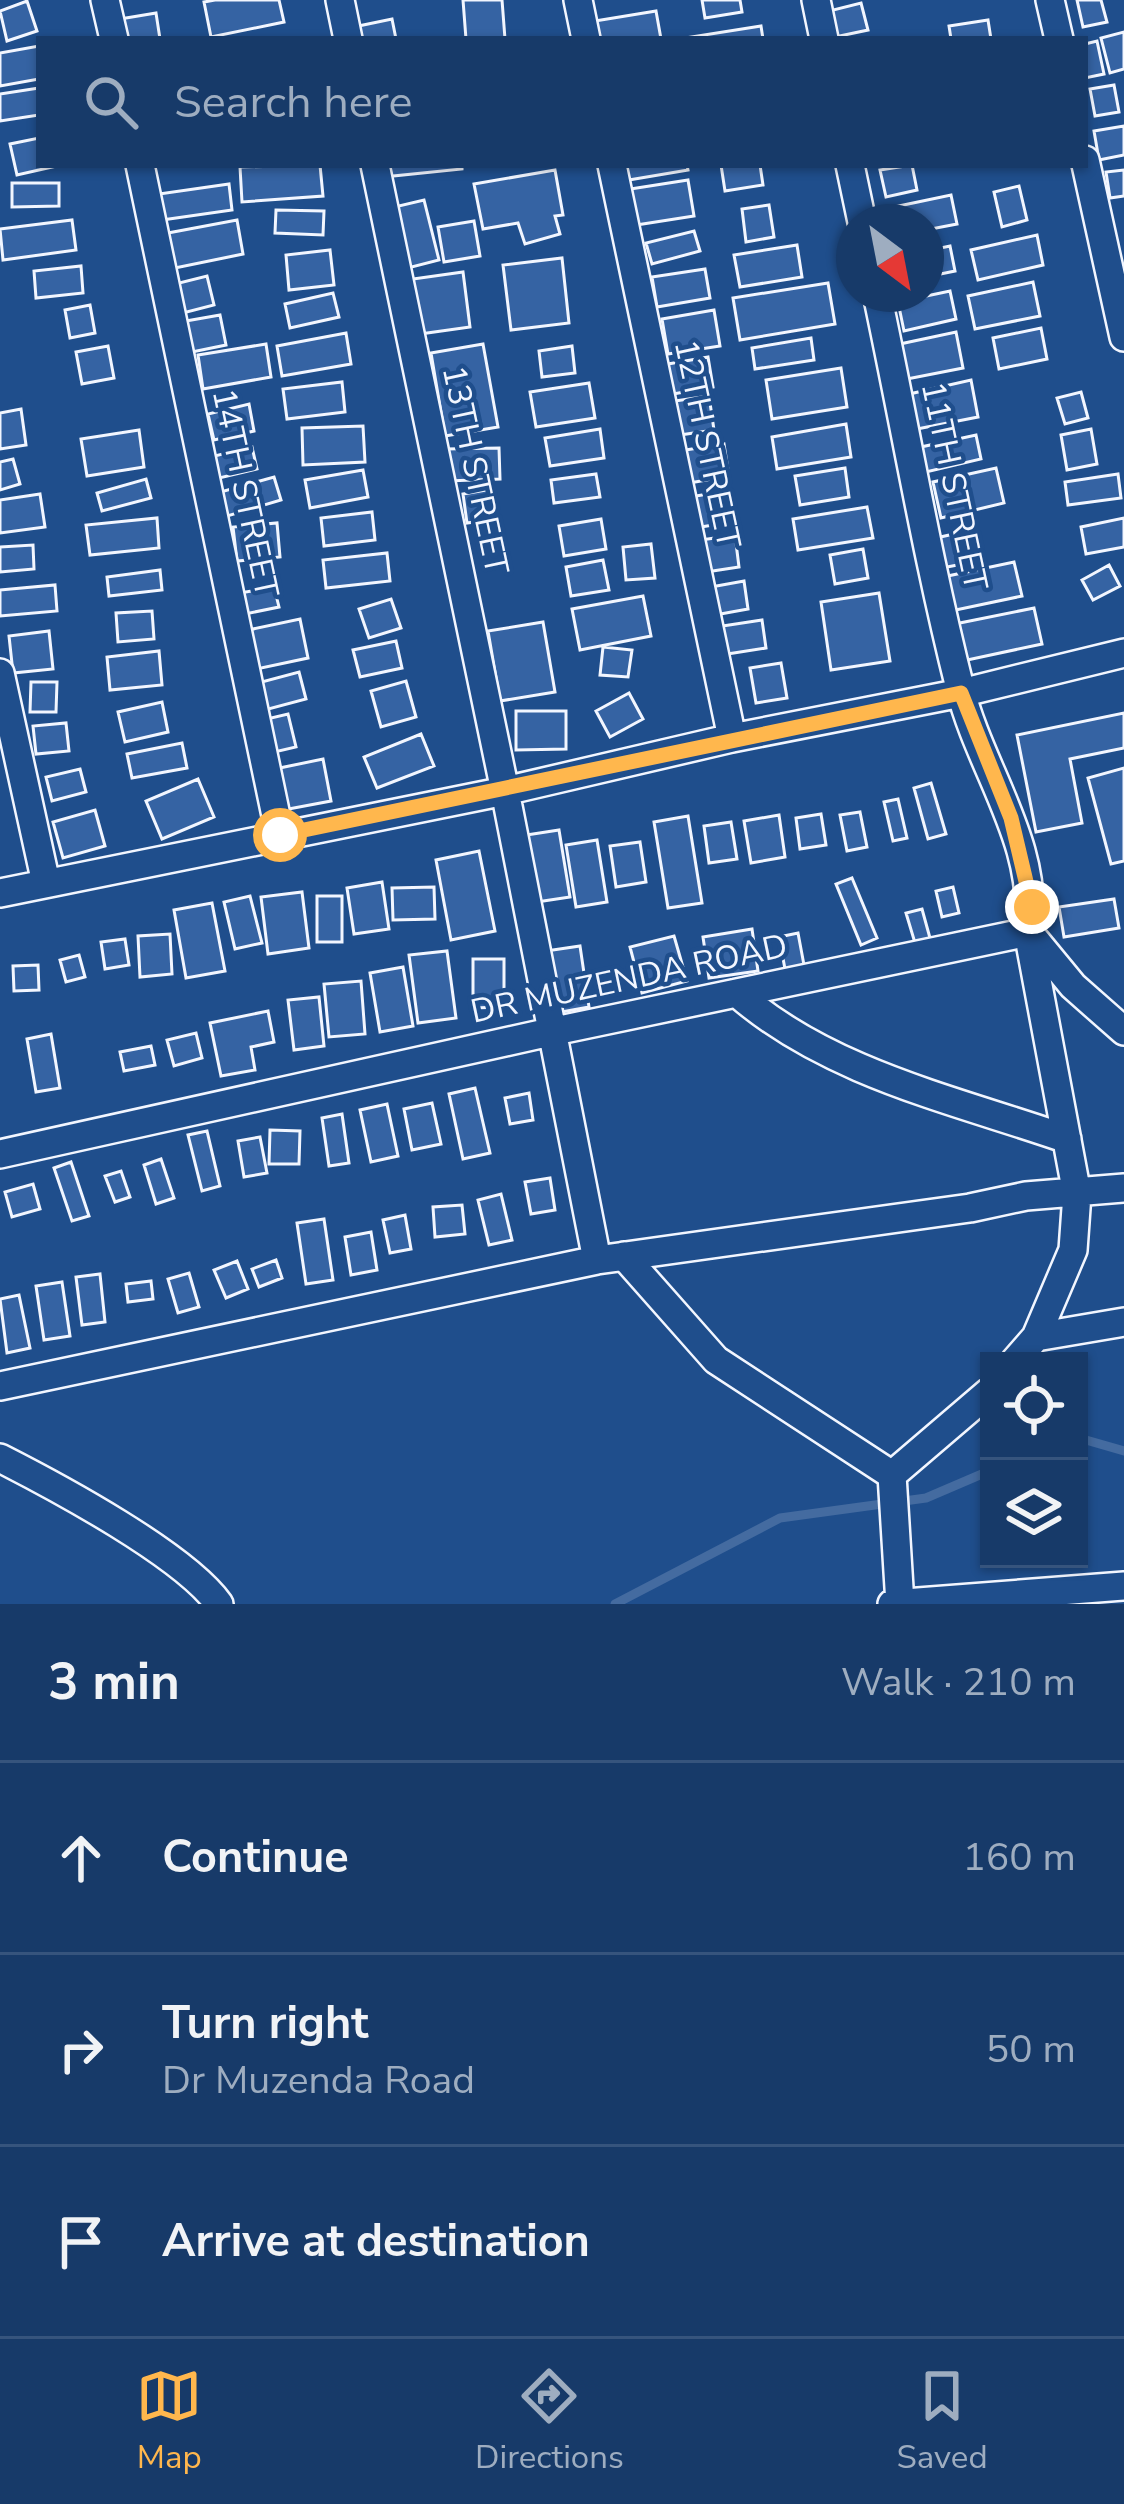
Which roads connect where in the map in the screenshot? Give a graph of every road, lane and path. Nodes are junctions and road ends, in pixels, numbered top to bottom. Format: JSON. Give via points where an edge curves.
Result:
{"nodes":[{"id":1,"x":105,"y":0,"type":"edge"},
{"id":2,"x":340,"y":0,"type":"edge"},
{"id":3,"x":578,"y":0,"type":"edge"},
{"id":4,"x":816,"y":0,"type":"edge"},
{"id":5,"x":1050,"y":0,"type":"edge"},
{"id":6,"x":112,"y":36,"type":"edge"},
{"id":7,"x":347,"y":36,"type":"edge"},
{"id":8,"x":585,"y":36,"type":"edge"},
{"id":9,"x":823,"y":36,"type":"edge"},
{"id":10,"x":1057,"y":36,"type":"edge"},
{"id":11,"x":141,"y":168,"type":"edge"},
{"id":12,"x":376,"y":168,"type":"edge"},
{"id":13,"x":613,"y":168,"type":"edge"},
{"id":14,"x":851,"y":168,"type":"edge"},
{"id":15,"x":1087,"y":168,"type":"edge"},
{"id":16,"x":858,"y":204,"type":"edge"},
{"id":17,"x":882,"y":312,"type":"edge"},
{"id":18,"x":1124,"y":337,"type":"edge"},
{"id":19,"x":1124,"y":652,"type":"edge"},
{"id":20,"x":0,"y":673,"type":"edge"},
{"id":21,"x":961,"y":693,"type":"junction"},
{"id":22,"x":732,"y":738,"type":"junction"},
{"id":23,"x":506,"y":790,"type":"junction"},
{"id":24,"x":280,"y":835,"type":"junction"},
{"id":25,"x":46,"y":883,"type":"junction"},
{"id":26,"x":0,"y":893,"type":"edge"},
{"id":27,"x":1028,"y":932,"type":"junction"},
{"id":28,"x":737,"y":993,"type":"junction"},
{"id":29,"x":1124,"y":1031,"type":"edge"},
{"id":30,"x":550,"y":1032,"type":"junction"},
{"id":31,"x":1067,"y":1138,"type":"junction"},
{"id":32,"x":0,"y":1154,"type":"edge"},
{"id":33,"x":1124,"y":1188,"type":"edge"},
{"id":34,"x":1077,"y":1193,"type":"junction"},
{"id":35,"x":611,"y":1258,"type":"junction"},
{"id":36,"x":1124,"y":1322,"type":"edge"},
{"id":37,"x":1036,"y":1337,"type":"junction"},
{"id":38,"x":1023,"y":1352,"type":"edge"},
{"id":39,"x":0,"y":1385,"type":"edge"},
{"id":40,"x":980,"y":1400,"type":"edge"},
{"id":41,"x":0,"y":1458,"type":"edge"},
{"id":42,"x":892,"y":1475,"type":"junction"},
{"id":43,"x":1124,"y":1586,"type":"edge"},
{"id":44,"x":897,"y":1603,"type":"edge"},
{"id":45,"x":219,"y":1604,"type":"edge"}],
"edges":[{"from":1,"to":6,"type":"street"},
{"from":2,"to":7,"type":"street"},
{"from":3,"to":8,"type":"street"},
{"from":4,"to":9,"type":"street"},
{"from":5,"to":10,"type":"street"},
{"from":11,"to":24,"type":"street","name":"14TH STREET"},
{"from":12,"to":23,"type":"street","name":"13TH STREET"},
{"from":13,"to":22,"type":"street","name":"12TH STREET"},
{"from":14,"to":16,"type":"street"},
{"from":15,"to":18,"type":"street"},
{"from":17,"to":21,"type":"street","name":"11TH STREET"},
{"from":19,"to":21,"type":"street"},
{"from":20,"to":25,"type":"street"},
{"from":21,"to":22,"type":"street"},
{"from":21,"to":27,"type":"street","via":[[1011,818],[1028,879]]},
{"from":22,"to":23,"type":"street"},
{"from":23,"to":24,"type":"street"},
{"from":23,"to":30,"type":"street","name":"13TH STREET"},
{"from":24,"to":25,"type":"street"},
{"from":25,"to":26,"type":"street"},
{"from":27,"to":28,"type":"street","name":"DR MUZENDA ROAD"},
{"from":27,"to":29,"type":"street"},
{"from":27,"to":31,"type":"street"},
{"from":28,"to":30,"type":"street","name":"DR MUZENDA ROAD"},
{"from":28,"to":31,"type":"street","via":[[842,1062]]},
{"from":30,"to":32,"type":"street","name":"DR MUZENDA ROAD"},
{"from":30,"to":35,"type":"street","name":"13TH STREET"},
{"from":31,"to":34,"type":"street"},
{"from":33,"to":34,"type":"street"},
{"from":34,"to":35,"type":"street"},
{"from":34,"to":37,"type":"street","via":[[1073,1250]]},
{"from":35,"to":39,"type":"street"},
{"from":35,"to":42,"type":"street","via":[[716,1360]]},
{"from":36,"to":37,"type":"street"},
{"from":37,"to":38,"type":"street"},
{"from":40,"to":42,"type":"street"},
{"from":41,"to":45,"type":"street","via":[[161,1552]]},
{"from":42,"to":44,"type":"street"},
{"from":43,"to":44,"type":"street"}]}
